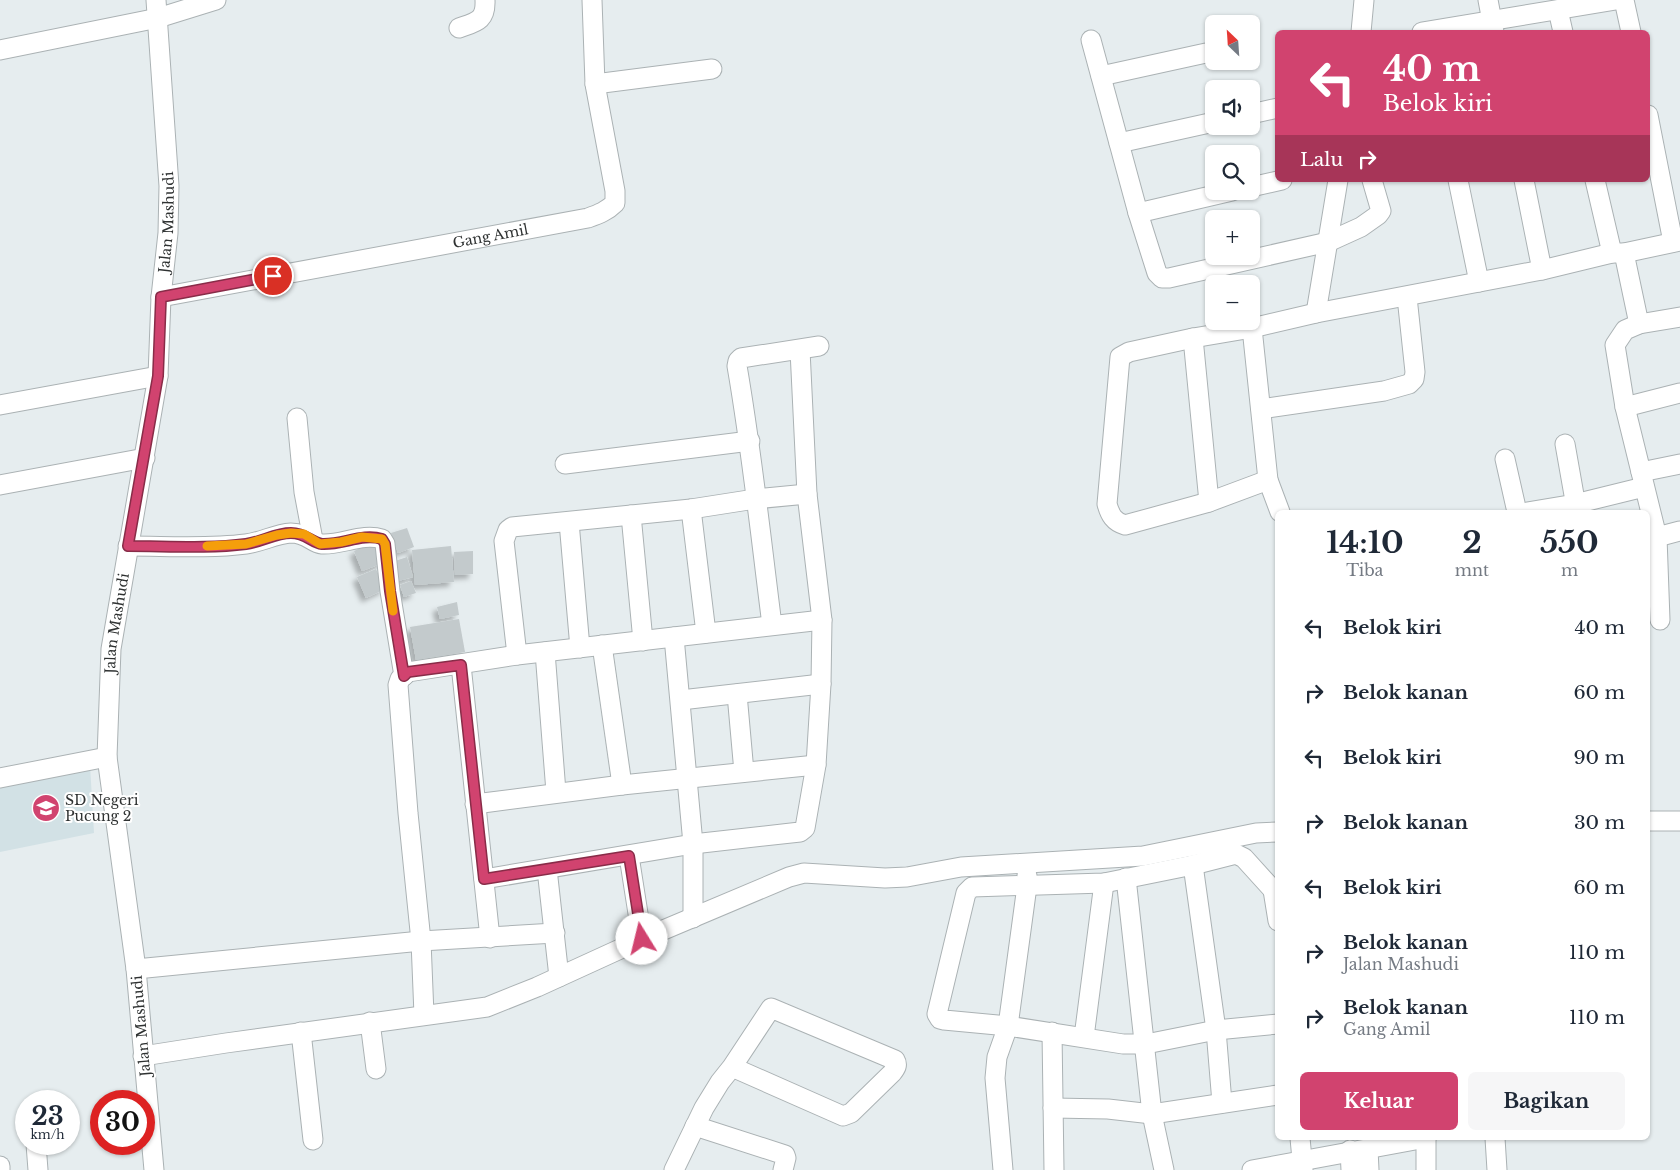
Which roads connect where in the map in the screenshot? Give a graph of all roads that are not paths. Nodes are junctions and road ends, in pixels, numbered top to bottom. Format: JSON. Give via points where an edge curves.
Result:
{"nodes":[{"id":1,"x":216,"y":0,"type":"edge"},
{"id":2,"x":485,"y":0,"type":"edge"},
{"id":3,"x":592,"y":0,"type":"edge"},
{"id":4,"x":1364,"y":0,"type":"edge"},
{"id":5,"x":1488,"y":0,"type":"edge"},
{"id":6,"x":1616,"y":0,"type":"edge"},
{"id":7,"x":1624,"y":0,"type":"edge"},
{"id":8,"x":1569,"y":5,"type":"edge"},
{"id":9,"x":157,"y":9,"type":"edge"},
{"id":10,"x":1493,"y":27,"type":"edge"},
{"id":11,"x":459,"y":28,"type":"dead end"},
{"id":12,"x":1360,"y":30,"type":"edge"},
{"id":13,"x":1453,"y":30,"type":"edge"},
{"id":14,"x":1563,"y":30,"type":"edge"},
{"id":15,"x":1631,"y":30,"type":"edge"},
{"id":16,"x":1091,"y":40,"type":"dead end"},
{"id":17,"x":0,"y":50,"type":"edge"},
{"id":18,"x":1205,"y":53,"type":"edge"},
{"id":19,"x":712,"y":69,"type":"dead end"},
{"id":20,"x":1101,"y":76,"type":"junction"},
{"id":21,"x":595,"y":84,"type":"junction"},
{"id":22,"x":1275,"y":109,"type":"edge"},
{"id":23,"x":1260,"y":112,"type":"edge"},
{"id":24,"x":1205,"y":124,"type":"edge"},
{"id":25,"x":1650,"y":124,"type":"edge"},
{"id":26,"x":1119,"y":143,"type":"junction"},
{"id":27,"x":1275,"y":182,"type":"edge"},
{"id":28,"x":1338,"y":182,"type":"edge"},
{"id":29,"x":1373,"y":182,"type":"edge"},
{"id":30,"x":1458,"y":182,"type":"edge"},
{"id":31,"x":1524,"y":182,"type":"edge"},
{"id":32,"x":1597,"y":182,"type":"edge"},
{"id":33,"x":1260,"y":185,"type":"edge"},
{"id":34,"x":1205,"y":197,"type":"edge"},
{"id":35,"x":1138,"y":213,"type":"junction"},
{"id":36,"x":1677,"y":241,"type":"edge"},
{"id":37,"x":1328,"y":242,"type":"junction"},
{"id":38,"x":1618,"y":253,"type":"junction"},
{"id":39,"x":1542,"y":270,"type":"junction"},
{"id":40,"x":1479,"y":282,"type":"junction"},
{"id":41,"x":161,"y":297,"type":"junction"},
{"id":42,"x":1407,"y":297,"type":"junction"},
{"id":43,"x":1316,"y":313,"type":"junction"},
{"id":44,"x":1680,"y":317,"type":"edge"},
{"id":45,"x":1639,"y":324,"type":"junction"},
{"id":46,"x":1260,"y":326,"type":"edge"},
{"id":47,"x":1240,"y":330,"type":"edge"},
{"id":48,"x":1252,"y":330,"type":"edge"},
{"id":49,"x":1193,"y":338,"type":"junction"},
{"id":50,"x":819,"y":346,"type":"dead end"},
{"id":51,"x":800,"y":350,"type":"junction"},
{"id":52,"x":158,"y":376,"type":"junction"},
{"id":53,"x":1680,"y":393,"type":"edge"},
{"id":54,"x":0,"y":405,"type":"edge"},
{"id":55,"x":1625,"y":407,"type":"junction"},
{"id":56,"x":1261,"y":409,"type":"junction"},
{"id":57,"x":297,"y":418,"type":"dead end"},
{"id":58,"x":750,"y":441,"type":"junction"},
{"id":59,"x":1565,"y":444,"type":"dead end"},
{"id":60,"x":145,"y":458,"type":"junction"},
{"id":61,"x":1505,"y":459,"type":"dead end"},
{"id":62,"x":565,"y":464,"type":"dead end"},
{"id":63,"x":1680,"y":464,"type":"edge"},
{"id":64,"x":1642,"y":479,"type":"junction"},
{"id":65,"x":1268,"y":480,"type":"junction"},
{"id":66,"x":0,"y":485,"type":"edge"},
{"id":67,"x":807,"y":494,"type":"junction"},
{"id":68,"x":756,"y":500,"type":"junction"},
{"id":69,"x":1209,"y":502,"type":"junction"},
{"id":70,"x":1576,"y":508,"type":"edge"},
{"id":71,"x":691,"y":509,"type":"junction"},
{"id":72,"x":1279,"y":510,"type":"edge"},
{"id":73,"x":1517,"y":510,"type":"edge"},
{"id":74,"x":1552,"y":510,"type":"edge"},
{"id":75,"x":632,"y":515,"type":"junction"},
{"id":76,"x":569,"y":522,"type":"junction"},
{"id":77,"x":1680,"y":531,"type":"edge"},
{"id":78,"x":1657,"y":537,"type":"junction"},
{"id":79,"x":313,"y":540,"type":"junction"},
{"id":80,"x":128,"y":546,"type":"junction"},
{"id":81,"x":822,"y":620,"type":"junction"},
{"id":82,"x":1660,"y":620,"type":"dead end"},
{"id":83,"x":772,"y":625,"type":"junction"},
{"id":84,"x":706,"y":633,"type":"junction"},
{"id":85,"x":674,"y":637,"type":"junction"},
{"id":86,"x":643,"y":640,"type":"junction"},
{"id":87,"x":602,"y":645,"type":"junction"},
{"id":88,"x":580,"y":648,"type":"junction"},
{"id":89,"x":545,"y":652,"type":"junction"},
{"id":90,"x":517,"y":655,"type":"junction"},
{"id":91,"x":461,"y":665,"type":"junction"},
{"id":92,"x":404,"y":676,"type":"junction"},
{"id":93,"x":820,"y":684,"type":"junction"},
{"id":94,"x":737,"y":694,"type":"junction"},
{"id":95,"x":681,"y":700,"type":"junction"},
{"id":96,"x":107,"y":757,"type":"junction"},
{"id":97,"x":816,"y":765,"type":"junction"},
{"id":98,"x":744,"y":772,"type":"junction"},
{"id":99,"x":0,"y":778,"type":"edge"},
{"id":100,"x":688,"y":778,"type":"junction"},
{"id":101,"x":622,"y":784,"type":"junction"},
{"id":102,"x":556,"y":792,"type":"junction"},
{"id":103,"x":476,"y":804,"type":"junction"},
{"id":104,"x":1680,"y":820,"type":"edge"},
{"id":105,"x":1650,"y":822,"type":"edge"},
{"id":106,"x":1275,"y":832,"type":"edge"},
{"id":107,"x":693,"y":844,"type":"junction"},
{"id":108,"x":629,"y":856,"type":"junction"},
{"id":109,"x":1026,"y":864,"type":"junction"},
{"id":110,"x":1193,"y":866,"type":"junction"},
{"id":111,"x":547,"y":869,"type":"junction"},
{"id":112,"x":1126,"y":878,"type":"junction"},
{"id":113,"x":484,"y":879,"type":"junction"},
{"id":114,"x":1104,"y":883,"type":"junction"},
{"id":115,"x":1026,"y":886,"type":"junction"},
{"id":116,"x":1275,"y":891,"type":"edge"},
{"id":117,"x":693,"y":918,"type":"junction"},
{"id":118,"x":555,"y":933,"type":"junction"},
{"id":119,"x":490,"y":938,"type":"junction"},
{"id":120,"x":642,"y":939,"type":"junction"},
{"id":121,"x":421,"y":941,"type":"junction"},
{"id":122,"x":136,"y":969,"type":"junction"},
{"id":123,"x":559,"y":977,"type":"junction"},
{"id":124,"x":424,"y":1015,"type":"junction"},
{"id":125,"x":370,"y":1022,"type":"junction"},
{"id":126,"x":1275,"y":1024,"type":"edge"},
{"id":127,"x":1008,"y":1026,"type":"junction"},
{"id":128,"x":1216,"y":1030,"type":"junction"},
{"id":129,"x":301,"y":1032,"type":"junction"},
{"id":130,"x":1052,"y":1032,"type":"junction"},
{"id":131,"x":1084,"y":1037,"type":"junction"},
{"id":132,"x":1146,"y":1044,"type":"junction"},
{"id":133,"x":143,"y":1056,"type":"junction"},
{"id":134,"x":732,"y":1067,"type":"junction"},
{"id":135,"x":376,"y":1069,"type":"dead end"},
{"id":136,"x":1275,"y":1095,"type":"edge"},
{"id":137,"x":1222,"y":1103,"type":"junction"},
{"id":138,"x":1053,"y":1108,"type":"junction"},
{"id":139,"x":1152,"y":1114,"type":"junction"},
{"id":140,"x":695,"y":1126,"type":"junction"},
{"id":141,"x":313,"y":1140,"type":"dead end"},
{"id":142,"x":1300,"y":1140,"type":"edge"},
{"id":143,"x":1415,"y":1140,"type":"edge"},
{"id":144,"x":1426,"y":1140,"type":"edge"},
{"id":145,"x":1495,"y":1140,"type":"edge"},
{"id":146,"x":1359,"y":1150,"type":"junction"},
{"id":147,"x":37,"y":1155,"type":"edge"},
{"id":148,"x":1303,"y":1165,"type":"edge"},
{"id":149,"x":0,"y":1166,"type":"edge"},
{"id":150,"x":0,"y":1170,"type":"edge"},
{"id":151,"x":38,"y":1170,"type":"edge"},
{"id":152,"x":154,"y":1170,"type":"edge"},
{"id":153,"x":674,"y":1170,"type":"edge"},
{"id":154,"x":783,"y":1170,"type":"edge"},
{"id":155,"x":1003,"y":1170,"type":"edge"},
{"id":156,"x":1054,"y":1170,"type":"edge"},
{"id":157,"x":1164,"y":1170,"type":"edge"},
{"id":158,"x":1252,"y":1170,"type":"edge"},
{"id":159,"x":1350,"y":1170,"type":"edge"},
{"id":160,"x":1369,"y":1170,"type":"edge"},
{"id":161,"x":1426,"y":1170,"type":"edge"},
{"id":162,"x":1497,"y":1170,"type":"edge"}],
"edges":[{"from":1,"to":9,"type":"street"},
{"from":2,"to":11,"type":"street","via":[[482,18]]},
{"from":3,"to":21,"type":"street","name":"Gang Amil"},
{"from":4,"to":12,"type":"street"},
{"from":5,"to":10,"type":"street"},
{"from":6,"to":8,"type":"street"},
{"from":7,"to":15,"type":"street"},
{"from":8,"to":10,"type":"street"},
{"from":8,"to":14,"type":"street"},
{"from":9,"to":17,"type":"street"},
{"from":9,"to":41,"type":"street","name":"Jalan Mashudi","via":[[169,186]]},
{"from":10,"to":13,"type":"street"},
{"from":16,"to":20,"type":"street"},
{"from":18,"to":20,"type":"street"},
{"from":19,"to":21,"type":"street"},
{"from":20,"to":26,"type":"street"},
{"from":21,"to":41,"type":"street","name":"Gang Amil","via":[[615,203],[600,214]]},
{"from":22,"to":23,"type":"street"},
{"from":24,"to":26,"type":"street"},
{"from":25,"to":36,"type":"street"},
{"from":26,"to":35,"type":"street"},
{"from":27,"to":33,"type":"street"},
{"from":28,"to":37,"type":"street"},
{"from":29,"to":37,"type":"street","via":[[1380,213]]},
{"from":30,"to":40,"type":"street"},
{"from":31,"to":39,"type":"street"},
{"from":32,"to":38,"type":"street"},
{"from":34,"to":35,"type":"street"},
{"from":35,"to":37,"type":"street","via":[[1157,273],[1164,279]]},
{"from":36,"to":38,"type":"street"},
{"from":37,"to":43,"type":"street"},
{"from":38,"to":39,"type":"street"},
{"from":38,"to":45,"type":"street"},
{"from":39,"to":40,"type":"street"},
{"from":40,"to":42,"type":"street"},
{"from":41,"to":52,"type":"street","name":"Jalan Mashudi"},
{"from":42,"to":43,"type":"street"},
{"from":42,"to":56,"type":"street","via":[[1415,372],[1409,384],[1384,391]]},
{"from":43,"to":46,"type":"street"},
{"from":44,"to":45,"type":"street"},
{"from":45,"to":55,"type":"street","via":[[1625,330],[1615,346]]},
{"from":47,"to":49,"type":"street"},
{"from":48,"to":56,"type":"street"},
{"from":49,"to":69,"type":"street"},
{"from":49,"to":69,"type":"street","via":[[1129,352],[1120,357],[1107,504],[1114,519],[1125,525]]},
{"from":50,"to":51,"type":"street"},
{"from":51,"to":58,"type":"street","via":[[738,361]]},
{"from":51,"to":67,"type":"street"},
{"from":52,"to":54,"type":"street"},
{"from":52,"to":60,"type":"street","name":"Jalan Mashudi"},
{"from":53,"to":55,"type":"street"},
{"from":55,"to":64,"type":"street"},
{"from":56,"to":65,"type":"street"},
{"from":57,"to":79,"type":"street","via":[[304,492]]},
{"from":58,"to":62,"type":"street"},
{"from":58,"to":68,"type":"street"},
{"from":59,"to":70,"type":"street"},
{"from":60,"to":66,"type":"street"},
{"from":60,"to":80,"type":"street","name":"Jalan Mashudi"},
{"from":61,"to":73,"type":"street"},
{"from":63,"to":64,"type":"street"},
{"from":64,"to":70,"type":"street"},
{"from":64,"to":78,"type":"street"},
{"from":65,"to":69,"type":"street"},
{"from":65,"to":72,"type":"street"},
{"from":67,"to":68,"type":"street"},
{"from":67,"to":81,"type":"street"},
{"from":68,"to":71,"type":"street"},
{"from":68,"to":83,"type":"street"},
{"from":70,"to":74,"type":"street"},
{"from":71,"to":75,"type":"street"},
{"from":71,"to":84,"type":"street"},
{"from":75,"to":76,"type":"street"},
{"from":75,"to":86,"type":"street"},
{"from":76,"to":88,"type":"street"},
{"from":76,"to":90,"type":"street","via":[[512,526],[505,534]]},
{"from":77,"to":78,"type":"street"},
{"from":78,"to":82,"type":"street"},
{"from":79,"to":80,"type":"street","via":[[304,534],[291,533],[246,544]]},
{"from":79,"to":92,"type":"street","via":[[320,544],[362,537],[384,540]]},
{"from":80,"to":96,"type":"street","name":"Jalan Mashudi","via":[[111,649]]},
{"from":81,"to":83,"type":"street"},
{"from":81,"to":93,"type":"street"},
{"from":83,"to":84,"type":"street"},
{"from":84,"to":85,"type":"street"},
{"from":85,"to":86,"type":"street"},
{"from":85,"to":95,"type":"street"},
{"from":86,"to":87,"type":"street"},
{"from":87,"to":88,"type":"street"},
{"from":87,"to":101,"type":"street"},
{"from":88,"to":89,"type":"street"},
{"from":89,"to":90,"type":"street"},
{"from":89,"to":102,"type":"street"},
{"from":90,"to":91,"type":"street"},
{"from":91,"to":92,"type":"street","via":[[408,672]]},
{"from":91,"to":103,"type":"street"},
{"from":92,"to":121,"type":"street","via":[[398,685]]},
{"from":93,"to":94,"type":"street"},
{"from":93,"to":97,"type":"street"},
{"from":94,"to":95,"type":"street"},
{"from":94,"to":98,"type":"street"},
{"from":95,"to":100,"type":"street"},
{"from":96,"to":99,"type":"street"},
{"from":96,"to":122,"type":"street","name":"Jalan Mashudi"},
{"from":97,"to":98,"type":"street"},
{"from":97,"to":107,"type":"street","via":[[806,828],[803,830]]},
{"from":98,"to":100,"type":"street"},
{"from":100,"to":101,"type":"street"},
{"from":100,"to":107,"type":"street"},
{"from":101,"to":102,"type":"street"},
{"from":102,"to":103,"type":"street"},
{"from":103,"to":113,"type":"street"},
{"from":104,"to":105,"type":"street"},
{"from":106,"to":109,"type":"street","via":[[1143,856]]},
{"from":107,"to":108,"type":"street"},
{"from":107,"to":117,"type":"street"},
{"from":108,"to":111,"type":"street"},
{"from":108,"to":120,"type":"street"},
{"from":109,"to":115,"type":"street"},
{"from":109,"to":117,"type":"street","via":[[961,866],[885,878],[804,873]]},
{"from":110,"to":112,"type":"street"},
{"from":110,"to":116,"type":"street","via":[[1240,855]]},
{"from":110,"to":128,"type":"street"},
{"from":111,"to":113,"type":"street"},
{"from":111,"to":118,"type":"street"},
{"from":112,"to":114,"type":"street"},
{"from":112,"to":132,"type":"street"},
{"from":113,"to":119,"type":"street"},
{"from":114,"to":115,"type":"street"},
{"from":114,"to":131,"type":"street"},
{"from":115,"to":127,"type":"street"},
{"from":115,"to":127,"type":"street","via":[[972,887],[968,890],[937,1014],[944,1020]]},
{"from":117,"to":120,"type":"street"},
{"from":118,"to":119,"type":"street"},
{"from":118,"to":123,"type":"street"},
{"from":119,"to":121,"type":"street"},
{"from":120,"to":123,"type":"street"},
{"from":121,"to":122,"type":"street"},
{"from":121,"to":124,"type":"street"},
{"from":122,"to":133,"type":"street","name":"Jalan Mashudi"},
{"from":123,"to":124,"type":"street","via":[[487,1007]]},
{"from":124,"to":125,"type":"street"},
{"from":125,"to":129,"type":"street"},
{"from":125,"to":135,"type":"street"},
{"from":126,"to":128,"type":"street"},
{"from":127,"to":130,"type":"street"},
{"from":127,"to":155,"type":"street","via":[[997,1057],[995,1078]]},
{"from":128,"to":132,"type":"street"},
{"from":128,"to":137,"type":"street"},
{"from":129,"to":133,"type":"street"},
{"from":129,"to":141,"type":"street"},
{"from":130,"to":131,"type":"street"},
{"from":130,"to":138,"type":"street"},
{"from":131,"to":132,"type":"street","via":[[1123,1044]]},
{"from":132,"to":139,"type":"street"},
{"from":133,"to":152,"type":"street","name":"Jalan Mashudi"},
{"from":134,"to":134,"type":"street","via":[[843,1116],[851,1113],[892,1073],[897,1063],[771,1008]]},
{"from":134,"to":140,"type":"street"},
{"from":136,"to":137,"type":"street"},
{"from":137,"to":139,"type":"street"},
{"from":138,"to":139,"type":"street"},
{"from":138,"to":156,"type":"street"},
{"from":139,"to":157,"type":"street"},
{"from":140,"to":153,"type":"street"},
{"from":140,"to":154,"type":"street","via":[[784,1155],[786,1163]]},
{"from":142,"to":148,"type":"street"},
{"from":143,"to":146,"type":"street"},
{"from":144,"to":161,"type":"street"},
{"from":145,"to":162,"type":"street"},
{"from":146,"to":148,"type":"street"},
{"from":146,"to":159,"type":"street"},
{"from":146,"to":160,"type":"street"},
{"from":147,"to":151,"type":"street"},
{"from":148,"to":158,"type":"street"},
{"from":149,"to":150,"type":"street"}]}
